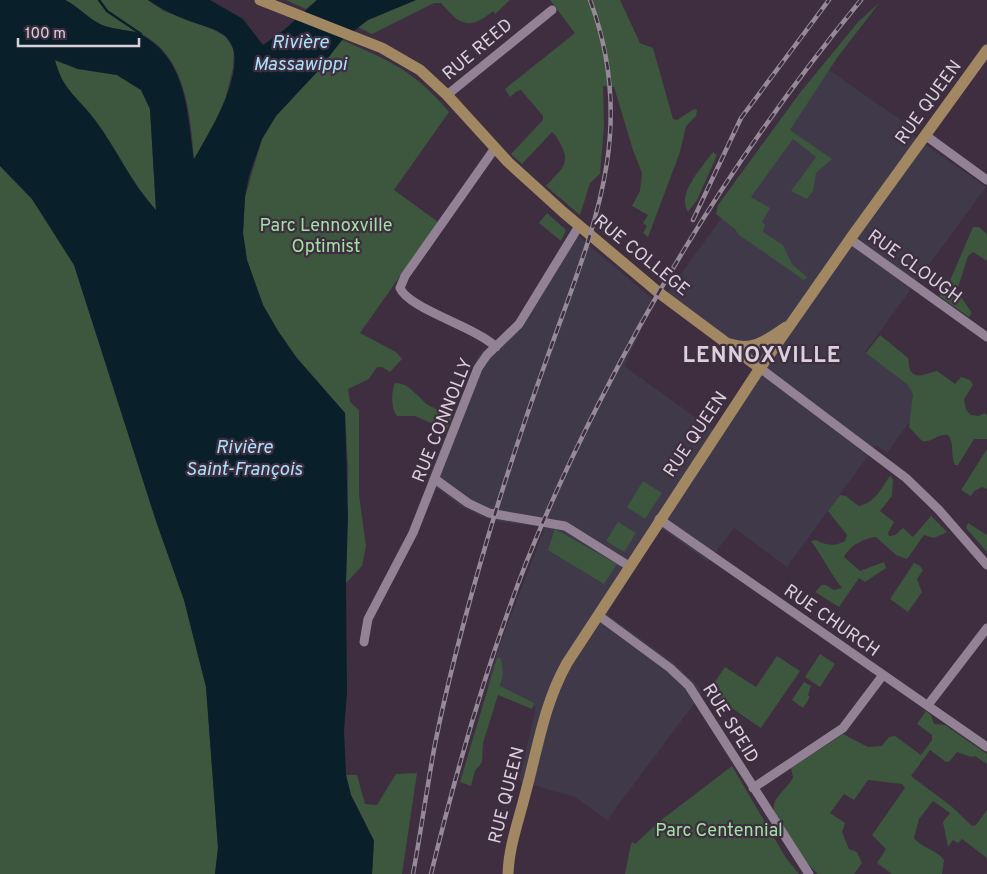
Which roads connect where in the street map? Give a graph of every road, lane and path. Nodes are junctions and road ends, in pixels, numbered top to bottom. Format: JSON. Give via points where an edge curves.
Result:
{"nodes":[{"id":1,"x":260,"y":0,"type":"edge"},
{"id":2,"x":552,"y":10,"type":"dead end"},
{"id":3,"x":987,"y":50,"type":"edge"},
{"id":4,"x":447,"y":95,"type":"junction"},
{"id":5,"x":925,"y":136,"type":"junction"},
{"id":6,"x":495,"y":148,"type":"junction"},
{"id":7,"x":987,"y":180,"type":"edge"},
{"id":8,"x":579,"y":226,"type":"junction"},
{"id":9,"x":850,"y":239,"type":"junction"},
{"id":10,"x":791,"y":323,"type":"junction"},
{"id":11,"x":987,"y":338,"type":"edge"},
{"id":12,"x":723,"y":342,"type":"junction"},
{"id":13,"x":496,"y":347,"type":"junction"},
{"id":14,"x":760,"y":368,"type":"junction"},
{"id":15,"x":435,"y":479,"type":"junction"},
{"id":16,"x":659,"y":519,"type":"junction"},
{"id":17,"x":987,"y":565,"type":"edge"},
{"id":18,"x":629,"y":566,"type":"junction"},
{"id":19,"x":598,"y":615,"type":"junction"},
{"id":20,"x":987,"y":628,"type":"edge"},
{"id":21,"x":364,"y":642,"type":"dead end"},
{"id":22,"x":883,"y":675,"type":"junction"},
{"id":23,"x":928,"y":705,"type":"junction"},
{"id":24,"x":987,"y":747,"type":"edge"},
{"id":25,"x":753,"y":788,"type":"junction"},
{"id":26,"x":508,"y":874,"type":"edge"},
{"id":27,"x":809,"y":874,"type":"edge"}],
"edges":[{"from":1,"to":4,"type":"main road","name":"RUE COLLEGE","via":[[412,64]]},
{"from":2,"to":4,"type":"street","name":"RUE REED"},
{"from":3,"to":5,"type":"main road","name":"RUE QUEEN"},
{"from":4,"to":6,"type":"main road","name":"RUE COLLEGE"},
{"from":5,"to":7,"type":"street"},
{"from":5,"to":9,"type":"main road","name":"RUE QUEEN"},
{"from":6,"to":8,"type":"main road","name":"RUE COLLEGE"},
{"from":6,"to":13,"type":"street","via":[[404,276],[400,288],[410,300],[471,330]]},
{"from":8,"to":12,"type":"main road","name":"RUE COLLEGE"},
{"from":8,"to":13,"type":"street","name":"RUE CONNOLLY","via":[[519,324]]},
{"from":9,"to":10,"type":"main road","name":"RUE QUEEN"},
{"from":9,"to":11,"type":"street","name":"RUE CLOUGH"},
{"from":10,"to":12,"type":"main road","via":[[755,346],[740,347]]},
{"from":10,"to":14,"type":"main road","name":"RUE QUEEN"},
{"from":12,"to":14,"type":"main road","name":"RUE COLLEGE"},
{"from":13,"to":15,"type":"street","name":"RUE CONNOLLY","via":[[478,368]]},
{"from":14,"to":16,"type":"main road","name":"RUE QUEEN"},
{"from":14,"to":17,"type":"street","name":"RUE COLLEGE","via":[[919,489]]},
{"from":15,"to":18,"type":"street","via":[[468,503],[489,513],[565,526]]},
{"from":15,"to":21,"type":"street","name":"RUE CONNOLLY","via":[[407,546],[368,619]]},
{"from":16,"to":18,"type":"main road","name":"RUE QUEEN"},
{"from":16,"to":22,"type":"street","name":"RUE CHURCH"},
{"from":18,"to":19,"type":"main road","name":"RUE QUEEN"},
{"from":19,"to":25,"type":"street","name":"RUE SPEID","via":[[683,679],[698,697]]},
{"from":19,"to":26,"type":"main road","name":"RUE QUEEN","via":[[550,696],[513,835]]},
{"from":20,"to":23,"type":"street"},
{"from":22,"to":23,"type":"street","name":"RUE CHURCH"},
{"from":22,"to":25,"type":"street","via":[[843,728]]},
{"from":23,"to":24,"type":"street","name":"RUE CHURCH"},
{"from":25,"to":27,"type":"street","name":"RUE SPEID"}]}
